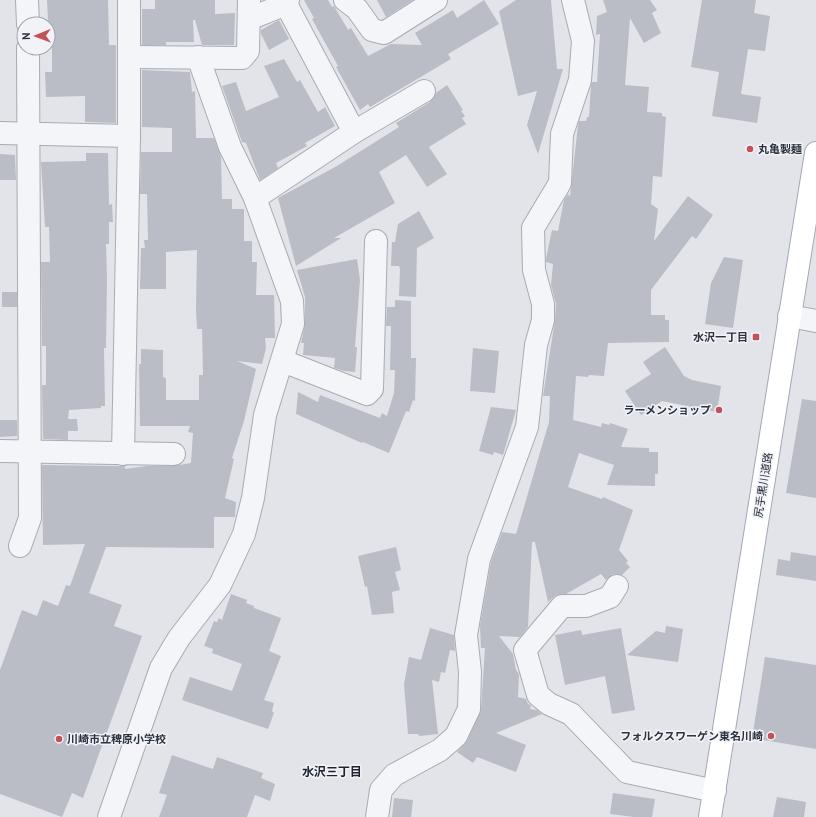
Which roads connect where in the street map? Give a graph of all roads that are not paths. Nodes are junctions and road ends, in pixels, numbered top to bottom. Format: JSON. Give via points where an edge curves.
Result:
{"nodes":[{"id":1,"x":28,"y":0,"type":"edge"},
{"id":2,"x":129,"y":0,"type":"edge"},
{"id":3,"x":345,"y":0,"type":"edge"},
{"id":4,"x":436,"y":0,"type":"edge"},
{"id":5,"x":573,"y":0,"type":"edge"},
{"id":6,"x":287,"y":2,"type":"edge"},
{"id":7,"x":249,"y":10,"type":"edge"},
{"id":8,"x":28,"y":16,"type":"edge"},
{"id":9,"x":28,"y":56,"type":"edge"},
{"id":10,"x":129,"y":57,"type":"junction"},
{"id":11,"x":198,"y":57,"type":"junction"},
{"id":12,"x":424,"y":91,"type":"dead end"},
{"id":13,"x":29,"y":132,"type":"junction"},
{"id":14,"x":354,"y":132,"type":"junction"},
{"id":15,"x":0,"y":133,"type":"edge"},
{"id":16,"x":128,"y":136,"type":"junction"},
{"id":17,"x":816,"y":153,"type":"edge"},
{"id":18,"x":255,"y":198,"type":"junction"},
{"id":19,"x":376,"y":241,"type":"dead end"},
{"id":20,"x":789,"y":316,"type":"junction"},
{"id":21,"x":816,"y":321,"type":"edge"},
{"id":22,"x":283,"y":361,"type":"junction"},
{"id":23,"x":0,"y":451,"type":"edge"},
{"id":24,"x":28,"y":451,"type":"junction"},
{"id":25,"x":123,"y":454,"type":"junction"},
{"id":26,"x":174,"y":454,"type":"dead end"},
{"id":27,"x":20,"y":546,"type":"dead end"},
{"id":28,"x":617,"y":586,"type":"dead end"},
{"id":29,"x":715,"y":791,"type":"junction"},
{"id":30,"x":108,"y":817,"type":"edge"},
{"id":31,"x":377,"y":817,"type":"edge"},
{"id":32,"x":710,"y":817,"type":"edge"}],
"edges":[{"from":1,"to":8,"type":"street"},
{"from":2,"to":10,"type":"street"},
{"from":3,"to":4,"type":"street","via":[[357,10],[372,30],[384,33]]},
{"from":5,"to":31,"type":"street","via":[[583,41],[580,80],[562,134],[560,183],[533,228],[534,270],[543,304],[543,320],[536,345],[527,427],[479,559],[466,635],[470,672],[469,709],[456,736],[440,750],[394,775],[381,790]]},
{"from":6,"to":7,"type":"street"},
{"from":6,"to":14,"type":"street"},
{"from":7,"to":11,"type":"street","via":[[248,51],[242,58]]},
{"from":9,"to":13,"type":"street"},
{"from":10,"to":11,"type":"street"},
{"from":10,"to":16,"type":"street"},
{"from":11,"to":18,"type":"street","via":[[230,147]]},
{"from":12,"to":14,"type":"street"},
{"from":13,"to":15,"type":"street"},
{"from":13,"to":16,"type":"street"},
{"from":13,"to":24,"type":"street"},
{"from":14,"to":18,"type":"street"},
{"from":16,"to":25,"type":"street"},
{"from":17,"to":20,"type":"main road","name":"尻手黒川道路"},
{"from":18,"to":22,"type":"street","via":[[292,301],[293,324]]},
{"from":19,"to":22,"type":"street","via":[[372,389],[366,394]]},
{"from":20,"to":21,"type":"street"},
{"from":20,"to":29,"type":"main road","name":"尻手黒川道路"},
{"from":22,"to":30,"type":"street","via":[[265,415],[253,498],[244,534],[220,584],[179,638],[161,668]]},
{"from":23,"to":24,"type":"street"},
{"from":24,"to":25,"type":"street"},
{"from":24,"to":27,"type":"street","via":[[30,518]]},
{"from":25,"to":26,"type":"street"},
{"from":28,"to":29,"type":"street","via":[[610,597],[586,606],[562,606],[525,650],[538,696],[571,714],[627,772]]},
{"from":29,"to":32,"type":"main road","name":"尻手黒川道路"}]}
